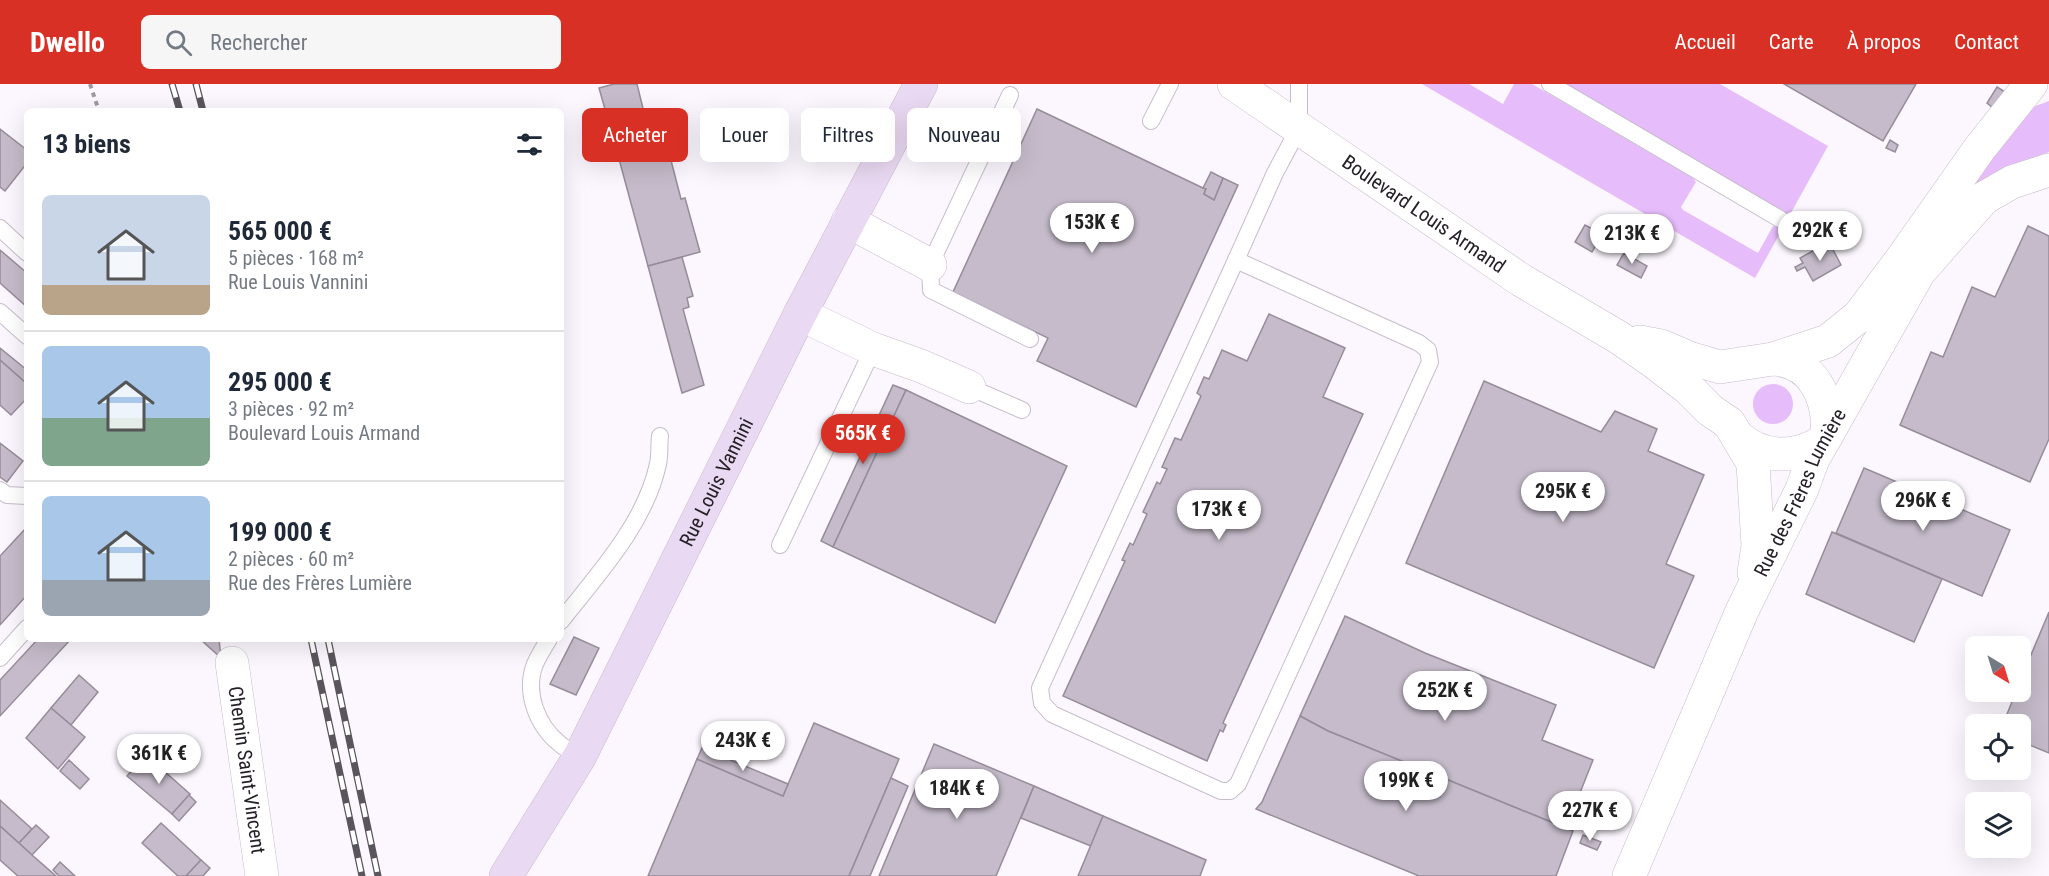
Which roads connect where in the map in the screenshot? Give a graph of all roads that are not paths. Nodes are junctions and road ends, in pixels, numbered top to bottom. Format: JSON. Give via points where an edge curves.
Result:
{"nodes":[{"id":1,"x":921,"y":84,"type":"edge"},
{"id":2,"x":1170,"y":84,"type":"edge"},
{"id":3,"x":1234,"y":84,"type":"edge"},
{"id":4,"x":1299,"y":84,"type":"edge"},
{"id":5,"x":1550,"y":84,"type":"edge"},
{"id":6,"x":2035,"y":87,"type":"edge"},
{"id":7,"x":1010,"y":95,"type":"dead end"},
{"id":8,"x":1151,"y":121,"type":"dead end"},
{"id":9,"x":1299,"y":128,"type":"junction"},
{"id":10,"x":2049,"y":170,"type":"edge"},
{"id":11,"x":1780,"y":219,"type":"dead end"},
{"id":12,"x":848,"y":221,"type":"junction"},
{"id":13,"x":0,"y":228,"type":"edge"},
{"id":14,"x":24,"y":250,"type":"edge"},
{"id":15,"x":1236,"y":260,"type":"junction"},
{"id":16,"x":930,"y":265,"type":"junction"},
{"id":17,"x":0,"y":312,"type":"edge"},
{"id":18,"x":800,"y":314,"type":"junction"},
{"id":19,"x":24,"y":333,"type":"edge"},
{"id":20,"x":1618,"y":337,"type":"junction"},
{"id":21,"x":1030,"y":339,"type":"dead end"},
{"id":22,"x":873,"y":349,"type":"junction"},
{"id":23,"x":1766,"y":360,"type":"junction"},
{"id":24,"x":969,"y":387,"type":"joint"},
{"id":25,"x":1022,"y":410,"type":"dead end"},
{"id":26,"x":1733,"y":429,"type":"junction"},
{"id":27,"x":660,"y":436,"type":"dead end"},
{"id":28,"x":1825,"y":438,"type":"junction"},
{"id":29,"x":0,"y":490,"type":"edge"},
{"id":30,"x":24,"y":496,"type":"edge"},
{"id":31,"x":780,"y":545,"type":"dead end"},
{"id":32,"x":1752,"y":590,"type":"junction"},
{"id":33,"x":564,"y":617,"type":"edge"},
{"id":34,"x":24,"y":631,"type":"edge"},
{"id":35,"x":547,"y":642,"type":"edge"},
{"id":36,"x":0,"y":657,"type":"edge"},
{"id":37,"x":232,"y":663,"type":"dead end"},
{"id":38,"x":580,"y":756,"type":"junction"},
{"id":39,"x":262,"y":876,"type":"edge"},
{"id":40,"x":506,"y":876,"type":"edge"},
{"id":41,"x":1629,"y":876,"type":"edge"}],
"edges":[{"from":1,"to":12,"type":"main road","name":"Rue Louis Vannini"},
{"from":2,"to":8,"type":"lane"},
{"from":3,"to":9,"type":"street","name":"Boulevard Louis Armand"},
{"from":4,"to":9,"type":"lane"},
{"from":5,"to":11,"type":"lane"},
{"from":6,"to":23,"type":"street","name":"Boulevard Louis Armand","via":[[1980,148],[1859,316],[1828,340]]},
{"from":7,"to":16,"type":"lane"},
{"from":9,"to":15,"type":"lane"},
{"from":9,"to":20,"type":"street","name":"Boulevard Louis Armand","via":[[1521,280]]},
{"from":10,"to":28,"type":"street","name":"Rue des Frères Lumière","via":[[2012,182],[1984,198],[1947,237],[1919,272]]},
{"from":12,"to":16,"type":"street"},
{"from":12,"to":18,"type":"main road","name":"Rue Louis Vannini"},
{"from":13,"to":14,"type":"lane"},
{"from":15,"to":15,"type":"lane","via":[[1040,688],[1042,703],[1052,714],[1221,791],[1230,791],[1238,784],[1430,362],[1428,351],[1419,343]]},
{"from":16,"to":21,"type":"lane","via":[[931,290]]},
{"from":17,"to":19,"type":"lane"},
{"from":18,"to":22,"type":"street"},
{"from":18,"to":38,"type":"main road","name":"Rue Louis Vannini"},
{"from":20,"to":23,"type":"street","name":"Boulevard Louis Armand","via":[[1660,346],[1720,367]]},
{"from":20,"to":26,"type":"street","name":"Boulevard Louis Armand","via":[[1689,389]]},
{"from":22,"to":24,"type":"street"},
{"from":22,"to":31,"type":"lane"},
{"from":23,"to":26,"type":"street","via":[[1745,369],[1728,394],[1726,408]]},
{"from":23,"to":28,"type":"street","via":[[1787,359],[1811,376],[1825,401]]},
{"from":24,"to":25,"type":"lane"},
{"from":26,"to":28,"type":"street","via":[[1748,446],[1762,452],[1789,454],[1809,450]]},
{"from":26,"to":32,"type":"street","name":"Boulevard Louis Armand","via":[[1753,464],[1758,546]]},
{"from":27,"to":33,"type":"lane","via":[[652,484],[638,515]]},
{"from":28,"to":32,"type":"street","name":"Rue des Frères Lumière"},
{"from":29,"to":30,"type":"lane","via":[[7,495]]},
{"from":32,"to":41,"type":"street","name":"Rue des Frères Lumière"},
{"from":34,"to":36,"type":"lane"},
{"from":35,"to":38,"type":"lane","via":[[534,665],[534,709],[545,730]]},
{"from":37,"to":39,"type":"street","name":"Chemin Saint-Vincent"},
{"from":38,"to":40,"type":"main road","name":"Rue Louis Vannini"}]}
